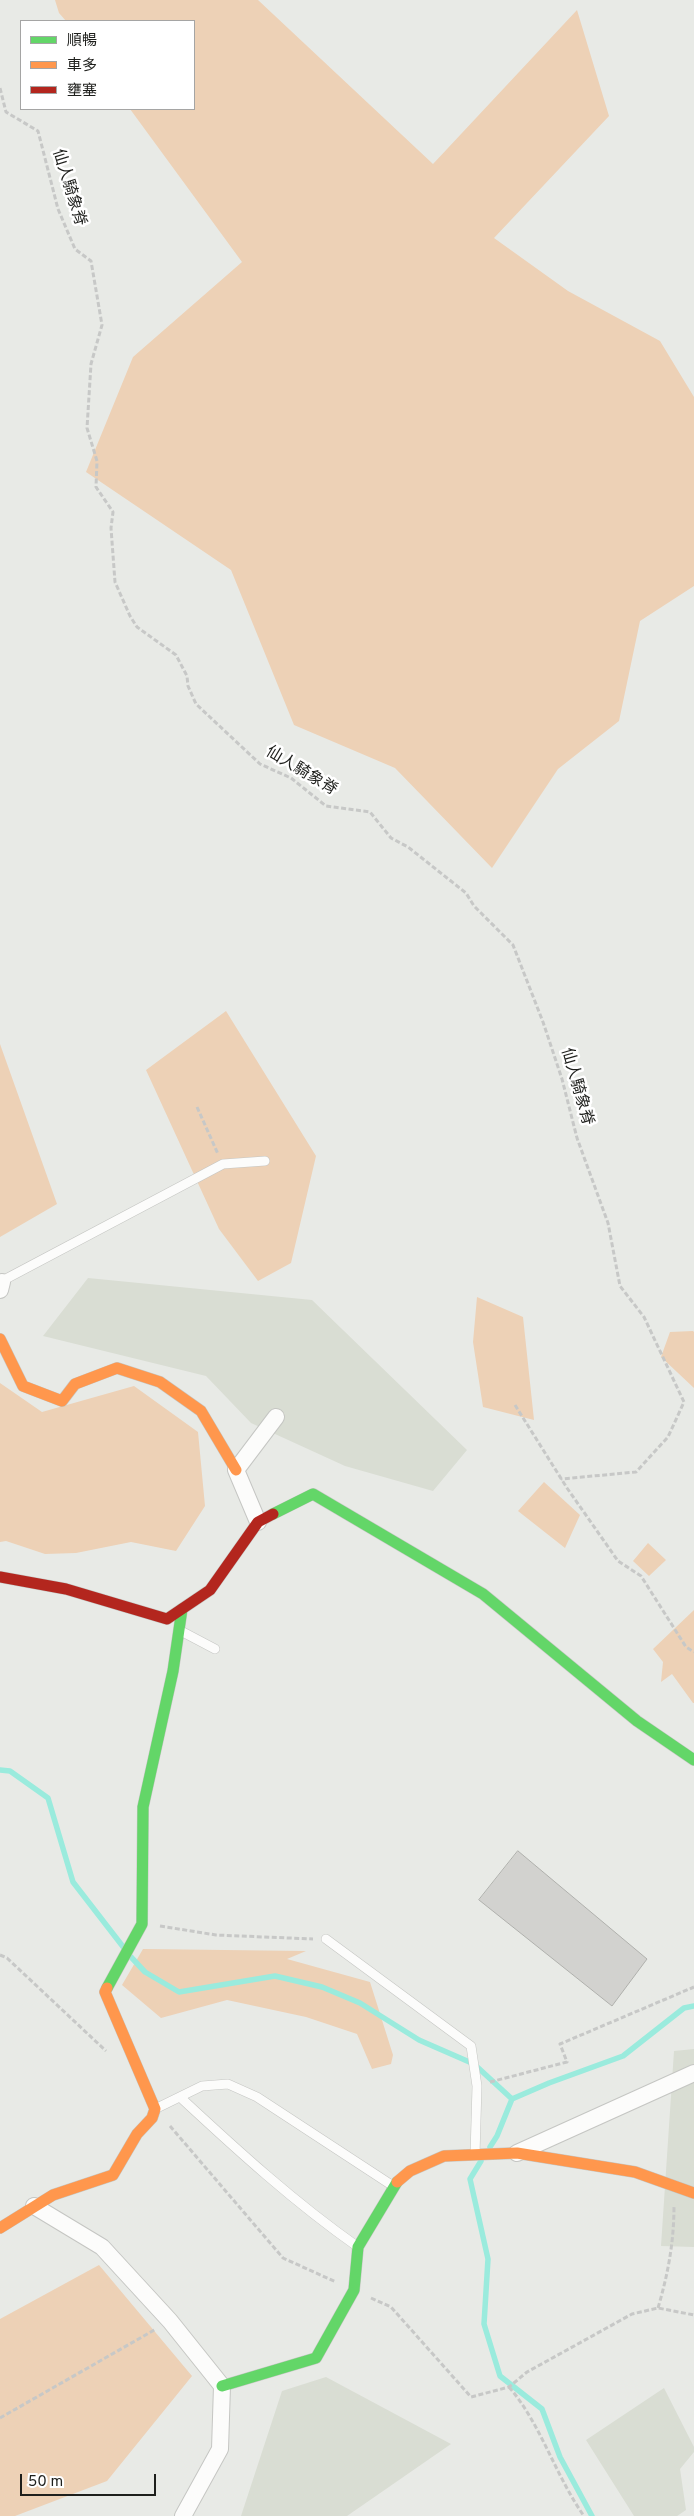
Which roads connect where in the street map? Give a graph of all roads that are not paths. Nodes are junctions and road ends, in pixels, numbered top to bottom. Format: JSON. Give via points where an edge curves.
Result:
{"nodes":[{"id":1,"x":265,"y":1161,"type":"dead end"},
{"id":2,"x":1,"y":1285,"type":"edge"},
{"id":3,"x":0,"y":1339,"type":"edge"},
{"id":4,"x":276,"y":1417,"type":"dead end"},
{"id":5,"x":236,"y":1470,"type":"junction"},
{"id":6,"x":258,"y":1522,"type":"junction"},
{"id":7,"x":0,"y":1577,"type":"edge"},
{"id":8,"x":182,"y":1609,"type":"junction"},
{"id":9,"x":179,"y":1630,"type":"junction"},
{"id":10,"x":215,"y":1649,"type":"dead end"},
{"id":11,"x":694,"y":1760,"type":"edge"},
{"id":12,"x":326,"y":1939,"type":"road end"},
{"id":13,"x":694,"y":2073,"type":"edge"},
{"id":14,"x":180,"y":2097,"type":"junction"},
{"id":15,"x":155,"y":2109,"type":"junction"},
{"id":16,"x":517,"y":2153,"type":"junction"},
{"id":17,"x":475,"y":2155,"type":"junction"},
{"id":18,"x":393,"y":2186,"type":"junction"},
{"id":19,"x":694,"y":2193,"type":"edge"},
{"id":20,"x":34,"y":2206,"type":"junction"},
{"id":21,"x":0,"y":2228,"type":"edge"},
{"id":22,"x":358,"y":2247,"type":"junction"},
{"id":23,"x":222,"y":2386,"type":"junction"},
{"id":24,"x":183,"y":2516,"type":"edge"}],
"edges":[{"from":1,"to":2,"type":"lane","via":[[222,1164]]},
{"from":3,"to":5,"type":"street","via":[[23,1386],[62,1401],[75,1384],[118,1368],[160,1382],[201,1411]]},
{"from":4,"to":5,"type":"street"},
{"from":5,"to":6,"type":"street"},
{"from":6,"to":8,"type":"street","via":[[210,1590]]},
{"from":6,"to":11,"type":"street","via":[[313,1494],[483,1594],[637,1721]]},
{"from":7,"to":8,"type":"street","via":[[66,1589],[167,1619]]},
{"from":8,"to":9,"type":"street"},
{"from":9,"to":10,"type":"lane"},
{"from":9,"to":15,"type":"street","via":[[143,1807],[142,1924],[105,1992]]},
{"from":12,"to":17,"type":"lane","via":[[471,2046],[477,2086]]},
{"from":13,"to":16,"type":"street"},
{"from":14,"to":15,"type":"lane"},
{"from":14,"to":18,"type":"lane","via":[[202,2086],[228,2084],[257,2097]]},
{"from":14,"to":22,"type":"lane","via":[[266,2177]]},
{"from":15,"to":20,"type":"street","via":[[113,2175],[53,2195]]},
{"from":16,"to":17,"type":"street"},
{"from":16,"to":19,"type":"street","via":[[635,2172]]},
{"from":17,"to":18,"type":"street","via":[[444,2156],[410,2171]]},
{"from":18,"to":22,"type":"street"},
{"from":20,"to":21,"type":"street"},
{"from":20,"to":23,"type":"street","via":[[102,2247],[170,2321]]},
{"from":22,"to":23,"type":"street","via":[[354,2290],[316,2358]]},
{"from":23,"to":24,"type":"street","via":[[220,2449]]}]}
